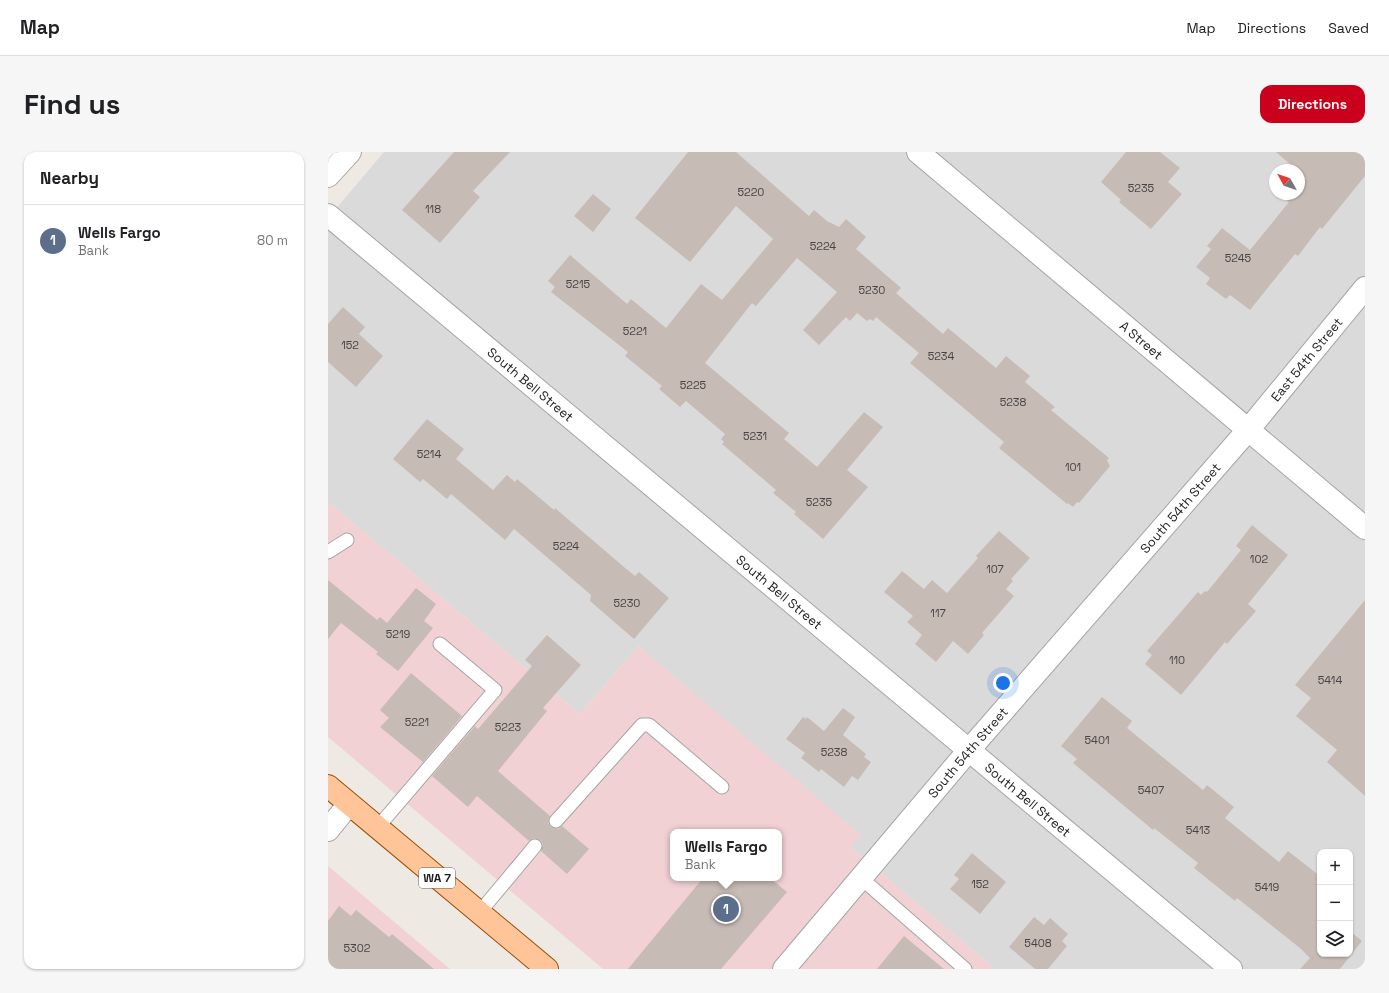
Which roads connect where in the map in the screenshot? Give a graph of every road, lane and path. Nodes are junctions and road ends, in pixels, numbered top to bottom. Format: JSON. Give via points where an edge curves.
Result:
{"nodes":[{"id":1,"x":350,"y":152,"type":"edge"},
{"id":2,"x":918,"y":152,"type":"edge"},
{"id":3,"x":328,"y":176,"type":"edge"},
{"id":4,"x":328,"y":215,"type":"edge"},
{"id":5,"x":1365,"y":288,"type":"edge"},
{"id":6,"x":1248,"y":430,"type":"junction"},
{"id":7,"x":1365,"y":528,"type":"edge"},
{"id":8,"x":347,"y":540,"type":"dead end"},
{"id":9,"x":328,"y":552,"type":"edge"},
{"id":10,"x":440,"y":644,"type":"dead end"},
{"id":11,"x":969,"y":750,"type":"junction"},
{"id":12,"x":328,"y":786,"type":"edge"},
{"id":13,"x":722,"y":787,"type":"dead end"},
{"id":14,"x":350,"y":804,"type":"junction"},
{"id":15,"x":556,"y":821,"type":"dead end"},
{"id":16,"x":377,"y":828,"type":"junction"},
{"id":17,"x":328,"y":830,"type":"edge"},
{"id":18,"x":535,"y":846,"type":"dead end"},
{"id":19,"x":861,"y":878,"type":"junction"},
{"id":20,"x":479,"y":912,"type":"junction"},
{"id":21,"x":547,"y":969,"type":"edge"},
{"id":22,"x":784,"y":969,"type":"edge"},
{"id":23,"x":965,"y":969,"type":"edge"},
{"id":24,"x":1230,"y":969,"type":"edge"}],
"edges":[{"from":1,"to":3,"type":"street"},
{"from":2,"to":6,"type":"street","name":"A Street"},
{"from":4,"to":11,"type":"street","name":"South Bell Street"},
{"from":5,"to":6,"type":"street","name":"East 54th Street"},
{"from":6,"to":7,"type":"street","name":"A Street"},
{"from":6,"to":11,"type":"street","name":"South 54th Street"},
{"from":8,"to":9,"type":"lane"},
{"from":10,"to":16,"type":"lane","via":[[495,690]]},
{"from":11,"to":19,"type":"street","name":"South 54th Street"},
{"from":11,"to":24,"type":"street","name":"South Bell Street"},
{"from":12,"to":14,"type":"main road","number":"WA 7"},
{"from":13,"to":15,"type":"lane","via":[[649,725],[642,725]]},
{"from":14,"to":16,"type":"main road","number":"WA 7"},
{"from":14,"to":17,"type":"street"},
{"from":16,"to":20,"type":"main road","number":"WA 7"},
{"from":18,"to":20,"type":"lane"},
{"from":19,"to":22,"type":"street","name":"South 54th Street"},
{"from":19,"to":23,"type":"lane"},
{"from":20,"to":21,"type":"main road","number":"WA 7"}]}
